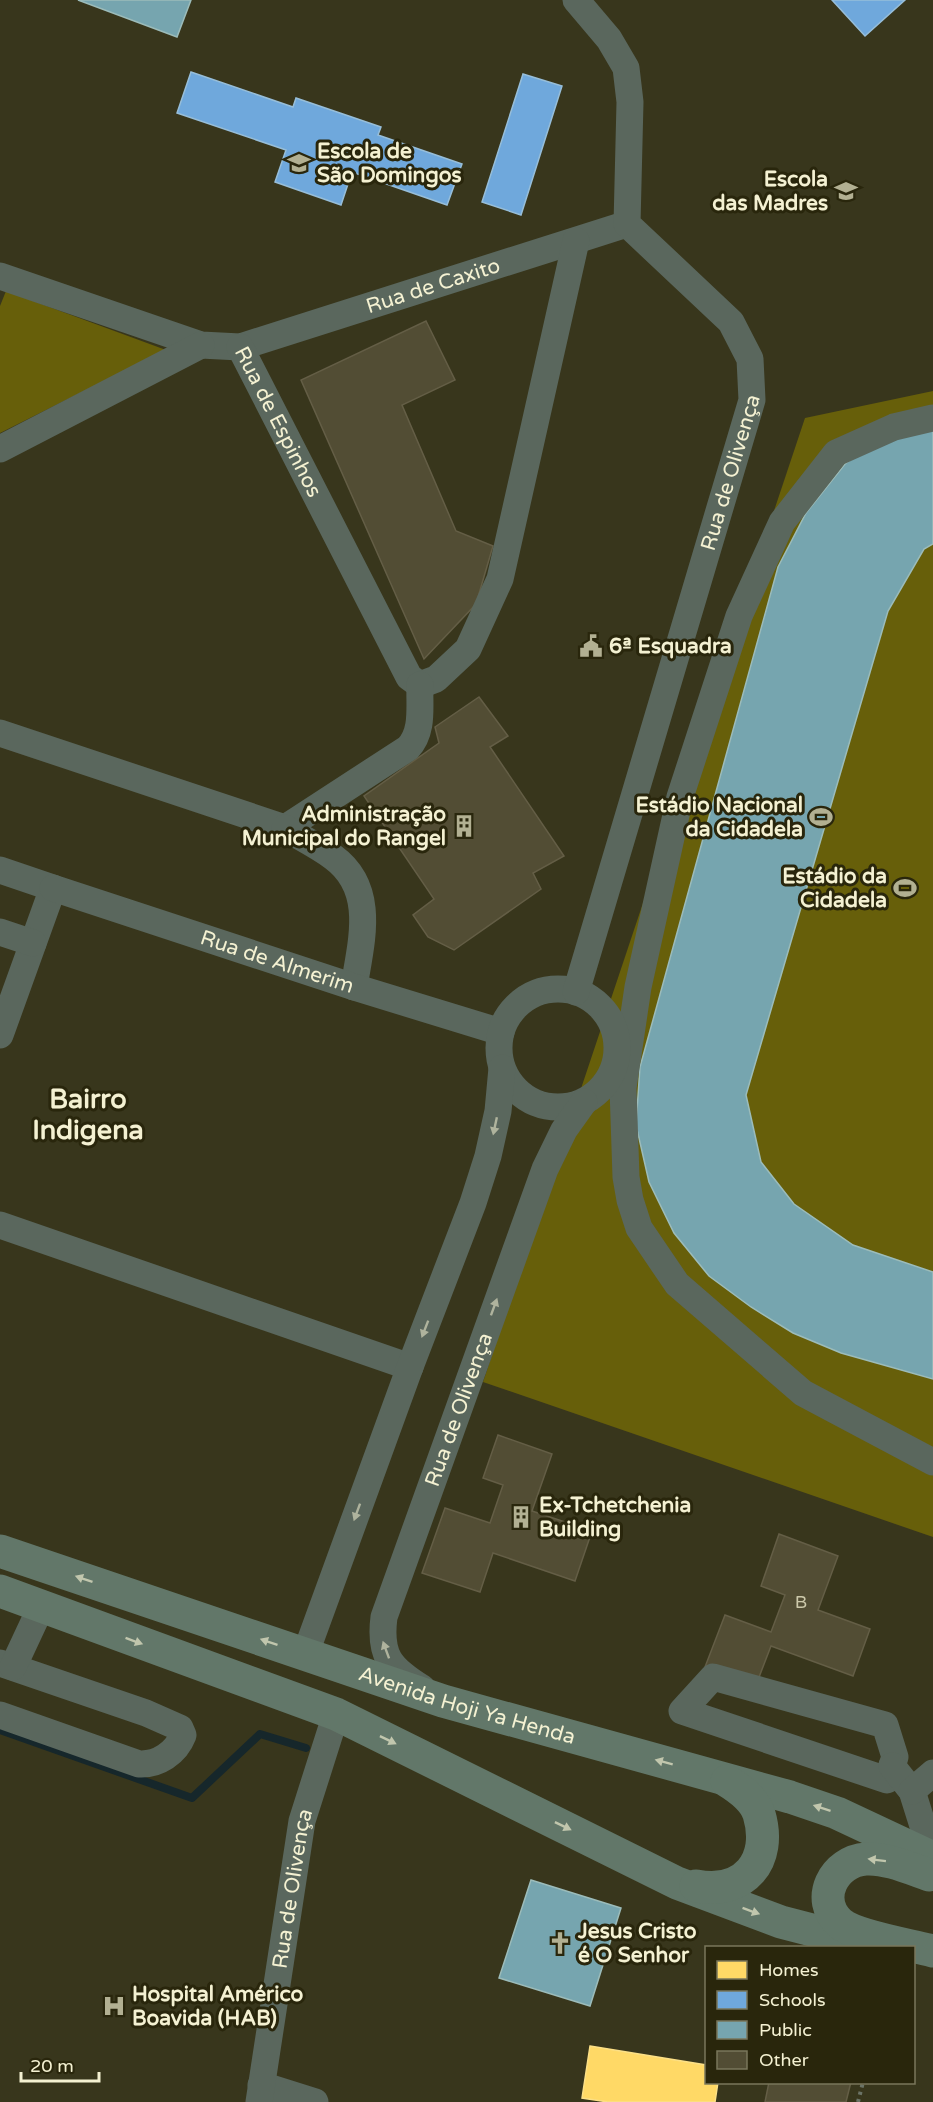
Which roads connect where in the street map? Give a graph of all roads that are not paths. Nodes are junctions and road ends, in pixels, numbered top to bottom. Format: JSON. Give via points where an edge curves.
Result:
{"nodes":[{"id":1,"x":576,"y":0,"type":"edge"},
{"id":2,"x":627,"y":225,"type":"junction"},
{"id":3,"x":576,"y":241,"type":"junction"},
{"id":4,"x":0,"y":276,"type":"edge"},
{"id":5,"x":201,"y":345,"type":"junction"},
{"id":6,"x":240,"y":347,"type":"junction"},
{"id":7,"x":933,"y":418,"type":"edge"},
{"id":8,"x":0,"y":449,"type":"edge"},
{"id":9,"x":420,"y":685,"type":"junction"},
{"id":10,"x":0,"y":733,"type":"edge"},
{"id":11,"x":285,"y":828,"type":"junction"},
{"id":12,"x":0,"y":870,"type":"edge"},
{"id":13,"x":52,"y":888,"type":"junction"},
{"id":14,"x":0,"y":932,"type":"edge"},
{"id":15,"x":33,"y":943,"type":"junction"},
{"id":16,"x":354,"y":987,"type":"junction"},
{"id":17,"x":576,"y":992,"type":"junction"},
{"id":18,"x":501,"y":1032,"type":"junction"},
{"id":19,"x":0,"y":1035,"type":"edge"},
{"id":20,"x":502,"y":1068,"type":"junction"},
{"id":21,"x":584,"y":1102,"type":"junction"},
{"id":22,"x":0,"y":1225,"type":"edge"},
{"id":23,"x":410,"y":1367,"type":"junction"},
{"id":24,"x":933,"y":1462,"type":"edge"},
{"id":25,"x":0,"y":1551,"type":"edge"},
{"id":26,"x":0,"y":1591,"type":"edge"},
{"id":27,"x":41,"y":1607,"type":"junction"},
{"id":28,"x":305,"y":1654,"type":"junction"},
{"id":29,"x":6,"y":1665,"type":"edge"},
{"id":30,"x":443,"y":1701,"type":"junction"},
{"id":31,"x":336,"y":1714,"type":"junction"},
{"id":32,"x":0,"y":1715,"type":"edge"},
{"id":33,"x":892,"y":1766,"type":"junction"},
{"id":34,"x":933,"y":1773,"type":"edge"},
{"id":35,"x":721,"y":1777,"type":"junction"},
{"id":36,"x":912,"y":1791,"type":"junction"},
{"id":37,"x":933,"y":1858,"type":"edge"},
{"id":38,"x":933,"y":1877,"type":"edge"},
{"id":39,"x":677,"y":1882,"type":"junction"},
{"id":40,"x":890,"y":1946,"type":"edge"},
{"id":41,"x":910,"y":1946,"type":"edge"},
{"id":42,"x":915,"y":1947,"type":"edge"},
{"id":43,"x":915,"y":1951,"type":"edge"},
{"id":44,"x":933,"y":1952,"type":"edge"},
{"id":45,"x":260,"y":2093,"type":"edge"},
{"id":46,"x":315,"y":2102,"type":"edge"}],
"edges":[{"from":1,"to":2,"type":"street","via":[[609,39],[626,68],[630,102]]},
{"from":2,"to":3,"type":"street","name":"Rua de Caxito"},
{"from":2,"to":17,"type":"street","name":"Rua de Olivença","via":[[731,322],[750,359],[752,400]]},
{"from":3,"to":6,"type":"street","name":"Rua de Caxito"},
{"from":3,"to":9,"type":"street","via":[[500,579],[468,649],[436,679]]},
{"from":4,"to":5,"type":"street","name":"Rua de Espinhos"},
{"from":5,"to":6,"type":"street","name":"Rua de Espinhos"},
{"from":5,"to":8,"type":"street"},
{"from":6,"to":9,"type":"street","name":"Rua de Espinhos","via":[[409,677]]},
{"from":7,"to":24,"type":"street","via":[[894,428],[836,453],[782,522],[739,616],[680,796],[638,987],[623,1088],[630,1200],[639,1228],[677,1284],[803,1393]]},
{"from":9,"to":11,"type":"street","via":[[417,739]]},
{"from":10,"to":11,"type":"street"},
{"from":11,"to":16,"type":"street","via":[[334,858],[361,894],[364,917]]},
{"from":12,"to":13,"type":"street","name":"Rua de Almerim"},
{"from":13,"to":15,"type":"street"},
{"from":13,"to":16,"type":"street","name":"Rua de Almerim"},
{"from":14,"to":15,"type":"street"},
{"from":15,"to":19,"type":"street"},
{"from":16,"to":18,"type":"street","name":"Rua de Almerim"},
{"from":17,"to":18,"type":"street","via":[[558,989],[538,993],[508,1016]]},
{"from":17,"to":21,"type":"street","via":[[601,1007],[616,1035],[616,1061],[609,1079]]},
{"from":18,"to":20,"type":"street"},
{"from":20,"to":21,"type":"street","via":[[521,1095],[533,1102],[555,1108]]},
{"from":20,"to":23,"type":"street","one_way":true,"via":[[488,1156]]},
{"from":30,"to":21,"type":"street","name":"Rua de Olivença","one_way":true,"via":[[402,1676],[393,1666],[381,1635],[384,1617],[544,1169]]},
{"from":22,"to":23,"type":"street"},
{"from":23,"to":28,"type":"street","one_way":true},
{"from":28,"to":25,"type":"main road","name":"Avenida Hoji Ya Henda","one_way":true},
{"from":26,"to":27,"type":"main road"},
{"from":27,"to":29,"type":"street"},
{"from":27,"to":31,"type":"main road","one_way":true},
{"from":28,"to":30,"type":"main road","name":"Avenida Hoji Ya Henda"},
{"from":29,"to":32,"type":"street","via":[[146,1713],[180,1728],[183,1735],[162,1760],[152,1765],[139,1764]]},
{"from":35,"to":30,"type":"main road","name":"Avenida Hoji Ya Henda","one_way":true},
{"from":31,"to":39,"type":"main road","one_way":true},
{"from":31,"to":45,"type":"street","name":"Rua de Olivença","via":[[302,1821]]},
{"from":33,"to":33,"type":"street","via":[[895,1756],[885,1725],[713,1677],[682,1711],[887,1780]]},
{"from":33,"to":36,"type":"street"},
{"from":34,"to":36,"type":"street"},
{"from":37,"to":35,"type":"main road","name":"Avenida Hoji Ya Henda","one_way":true,"via":[[837,1813]]},
{"from":35,"to":39,"type":"main road","via":[[744,1792],[758,1812],[763,1840],[756,1862],[747,1876],[730,1886],[712,1889]]},
{"from":36,"to":37,"type":"street"},
{"from":38,"to":41,"type":"main road","one_way":true,"via":[[865,1859],[849,1863],[838,1872],[827,1894],[831,1912],[841,1924]]},
{"from":39,"to":40,"type":"main road","one_way":true,"via":[[781,1922]]},
{"from":42,"to":44,"type":"main road","one_way":true},
{"from":43,"to":44,"type":"main road"},
{"from":45,"to":46,"type":"street"}]}
